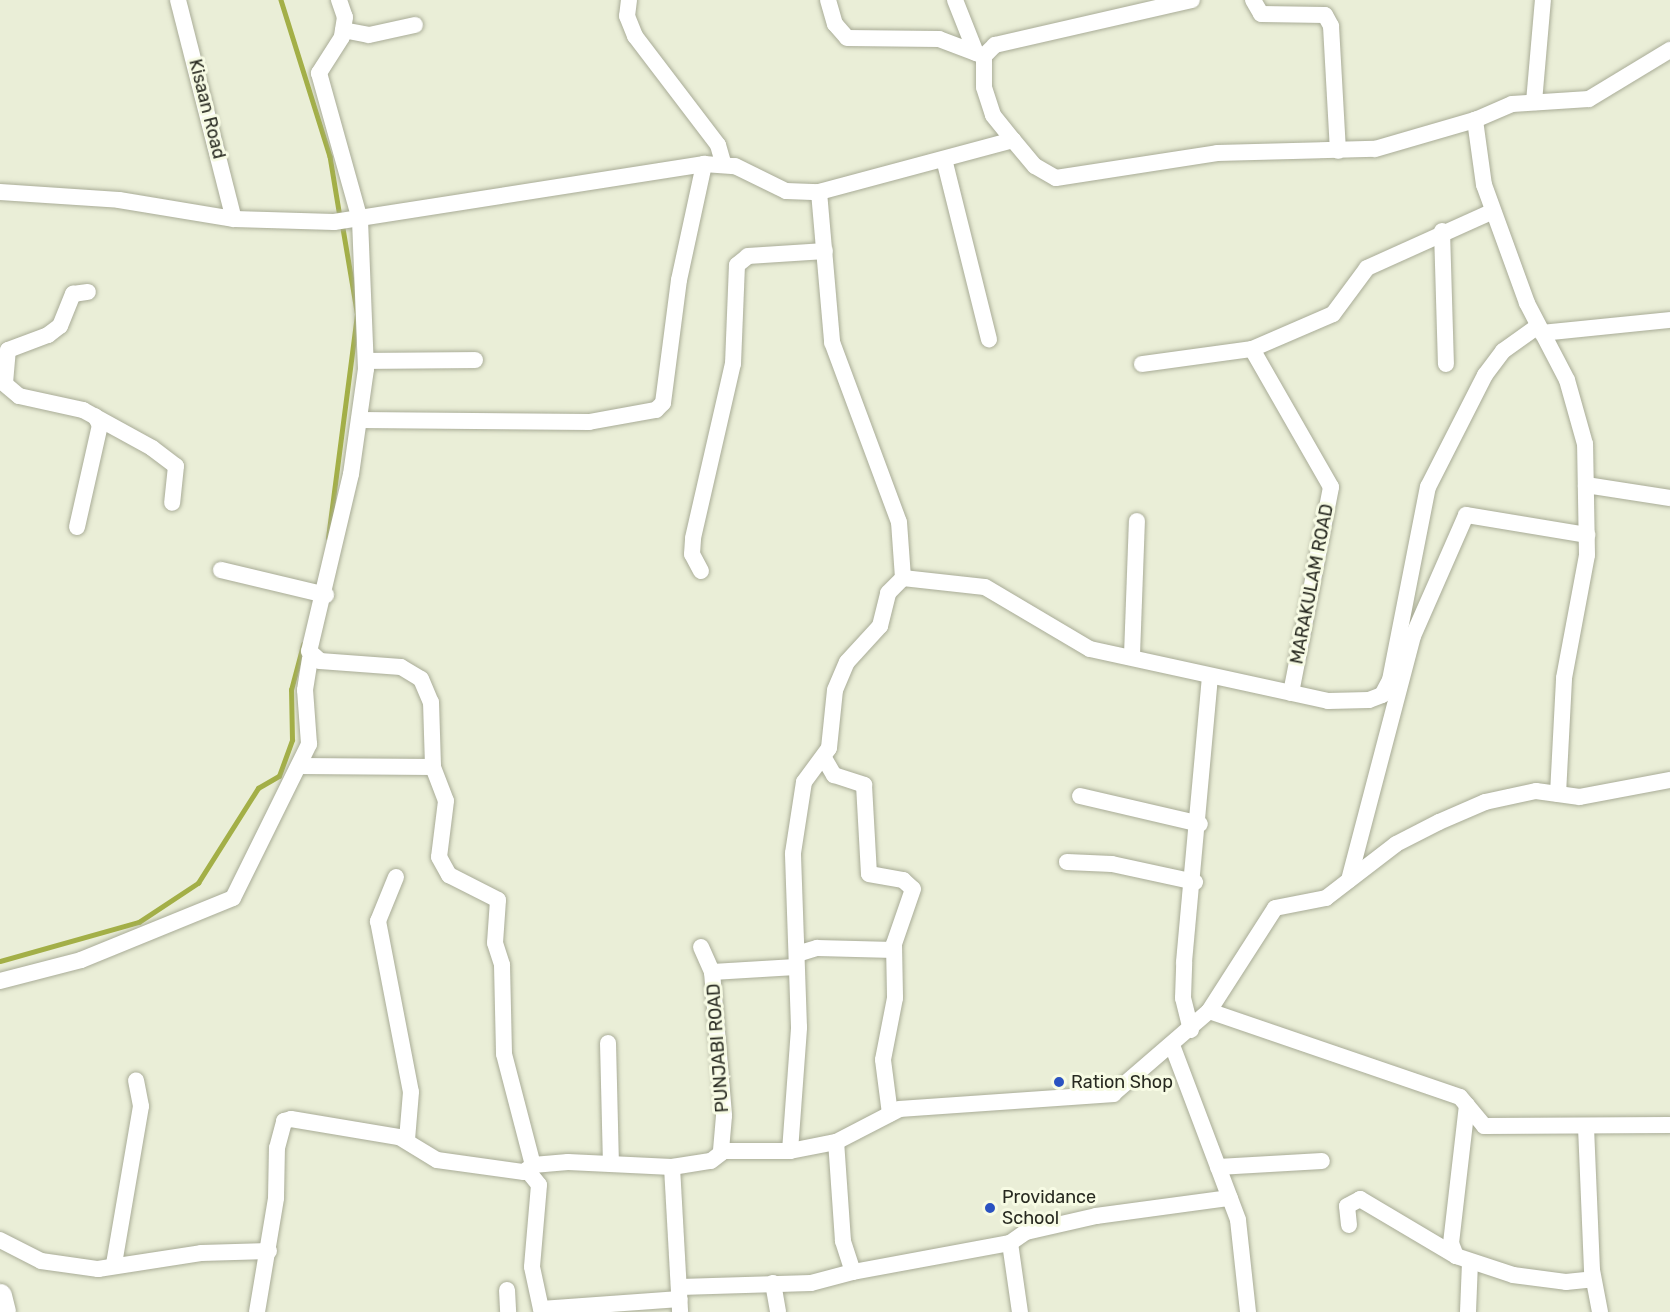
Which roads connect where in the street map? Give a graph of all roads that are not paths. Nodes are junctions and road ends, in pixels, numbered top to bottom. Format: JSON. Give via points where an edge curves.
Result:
{"nodes":[{"id":1,"x":178,"y":0,"type":"edge"},
{"id":2,"x":339,"y":0,"type":"edge"},
{"id":3,"x":629,"y":0,"type":"edge"},
{"id":4,"x":828,"y":0,"type":"edge"},
{"id":5,"x":955,"y":0,"type":"edge"},
{"id":6,"x":1192,"y":0,"type":"edge"},
{"id":7,"x":1253,"y":0,"type":"edge"},
{"id":8,"x":1543,"y":0,"type":"edge"},
{"id":9,"x":415,"y":25,"type":"dead end"},
{"id":10,"x":343,"y":30,"type":"junction"},
{"id":11,"x":1670,"y":50,"type":"edge"},
{"id":12,"x":980,"y":55,"type":"junction"},
{"id":13,"x":1534,"y":102,"type":"junction"},
{"id":14,"x":1475,"y":120,"type":"junction"},
{"id":15,"x":1013,"y":140,"type":"junction"},
{"id":16,"x":1338,"y":151,"type":"junction"},
{"id":17,"x":944,"y":159,"type":"junction"},
{"id":18,"x":723,"y":163,"type":"junction"},
{"id":19,"x":704,"y":164,"type":"junction"},
{"id":20,"x":0,"y":192,"type":"edge"},
{"id":21,"x":819,"y":192,"type":"junction"},
{"id":22,"x":1493,"y":211,"type":"junction"},
{"id":23,"x":234,"y":219,"type":"junction"},
{"id":24,"x":357,"y":220,"type":"junction"},
{"id":25,"x":1442,"y":231,"type":"junction"},
{"id":26,"x":825,"y":252,"type":"junction"},
{"id":27,"x":88,"y":292,"type":"dead end"},
{"id":28,"x":1670,"y":320,"type":"edge"},
{"id":29,"x":1540,"y":329,"type":"junction"},
{"id":30,"x":989,"y":339,"type":"dead end"},
{"id":31,"x":1252,"y":349,"type":"junction"},
{"id":32,"x":475,"y":360,"type":"dead end"},
{"id":33,"x":366,"y":361,"type":"junction"},
{"id":34,"x":1142,"y":364,"type":"dead end"},
{"id":35,"x":1446,"y":364,"type":"dead end"},
{"id":36,"x":2,"y":382,"type":"edge"},
{"id":37,"x":95,"y":416,"type":"junction"},
{"id":38,"x":359,"y":420,"type":"junction"},
{"id":39,"x":1586,"y":485,"type":"junction"},
{"id":40,"x":1670,"y":498,"type":"edge"},
{"id":41,"x":172,"y":503,"type":"dead end"},
{"id":42,"x":1137,"y":521,"type":"dead end"},
{"id":43,"x":77,"y":526,"type":"dead end"},
{"id":44,"x":1587,"y":535,"type":"junction"},
{"id":45,"x":221,"y":570,"type":"dead end"},
{"id":46,"x":701,"y":571,"type":"dead end"},
{"id":47,"x":903,"y":578,"type":"junction"},
{"id":48,"x":319,"y":594,"type":"junction"},
{"id":49,"x":1132,"y":655,"type":"junction"},
{"id":50,"x":310,"y":658,"type":"junction"},
{"id":51,"x":1210,"y":678,"type":"junction"},
{"id":52,"x":1291,"y":693,"type":"junction"},
{"id":53,"x":824,"y":758,"type":"junction"},
{"id":54,"x":299,"y":766,"type":"junction"},
{"id":55,"x":433,"y":767,"type":"junction"},
{"id":56,"x":1670,"y":780,"type":"edge"},
{"id":57,"x":1558,"y":794,"type":"junction"},
{"id":58,"x":1080,"y":796,"type":"dead end"},
{"id":59,"x":1200,"y":824,"type":"junction"},
{"id":60,"x":1067,"y":861,"type":"dead end"},
{"id":61,"x":396,"y":877,"type":"dead end"},
{"id":62,"x":1349,"y":880,"type":"junction"},
{"id":63,"x":1195,"y":882,"type":"junction"},
{"id":64,"x":701,"y":947,"type":"dead end"},
{"id":65,"x":894,"y":950,"type":"junction"},
{"id":66,"x":796,"y":960,"type":"junction"},
{"id":67,"x":712,"y":972,"type":"junction"},
{"id":68,"x":0,"y":981,"type":"edge"},
{"id":69,"x":1209,"y":1011,"type":"junction"},
{"id":70,"x":1191,"y":1030,"type":"junction"},
{"id":71,"x":608,"y":1043,"type":"dead end"},
{"id":72,"x":1172,"y":1045,"type":"junction"},
{"id":73,"x":136,"y":1080,"type":"dead end"},
{"id":74,"x":1467,"y":1105,"type":"junction"},
{"id":75,"x":890,"y":1114,"type":"junction"},
{"id":76,"x":1670,"y":1125,"type":"edge"},
{"id":77,"x":1586,"y":1127,"type":"junction"},
{"id":78,"x":407,"y":1140,"type":"junction"},
{"id":79,"x":836,"y":1142,"type":"junction"},
{"id":80,"x":790,"y":1151,"type":"junction"},
{"id":81,"x":721,"y":1153,"type":"junction"},
{"id":82,"x":1322,"y":1161,"type":"dead end"},
{"id":83,"x":611,"y":1162,"type":"junction"},
{"id":84,"x":530,"y":1167,"type":"junction"},
{"id":85,"x":672,"y":1167,"type":"junction"},
{"id":86,"x":1218,"y":1167,"type":"junction"},
{"id":87,"x":1230,"y":1198,"type":"junction"},
{"id":88,"x":1349,"y":1225,"type":"dead end"},
{"id":89,"x":0,"y":1240,"type":"edge"},
{"id":90,"x":1010,"y":1242,"type":"junction"},
{"id":91,"x":269,"y":1251,"type":"junction"},
{"id":92,"x":1463,"y":1259,"type":"junction"},
{"id":93,"x":114,"y":1264,"type":"junction"},
{"id":94,"x":853,"y":1272,"type":"junction"},
{"id":95,"x":1593,"y":1280,"type":"junction"},
{"id":96,"x":773,"y":1283,"type":"junction"},
{"id":97,"x":507,"y":1290,"type":"dead end"},
{"id":98,"x":0,"y":1296,"type":"edge"},
{"id":99,"x":680,"y":1299,"type":"edge"},
{"id":100,"x":4,"y":1312,"type":"edge"},
{"id":101,"x":258,"y":1312,"type":"edge"},
{"id":102,"x":508,"y":1312,"type":"edge"},
{"id":103,"x":778,"y":1312,"type":"edge"},
{"id":104,"x":1020,"y":1312,"type":"edge"},
{"id":105,"x":1248,"y":1312,"type":"edge"},
{"id":106,"x":1468,"y":1312,"type":"edge"},
{"id":107,"x":1600,"y":1312,"type":"edge"}],
"edges":[{"from":1,"to":23,"type":"street","name":"Kisaan Road"},
{"from":2,"to":10,"type":"street"},
{"from":3,"to":18,"type":"street","via":[[627,16],[635,36],[718,145]]},
{"from":4,"to":12,"type":"street","via":[[835,24],[847,38],[939,39]]},
{"from":5,"to":12,"type":"street"},
{"from":6,"to":12,"type":"street","via":[[995,45]]},
{"from":7,"to":16,"type":"street","via":[[1261,14],[1325,15],[1331,26]]},
{"from":8,"to":13,"type":"street"},
{"from":9,"to":10,"type":"street","via":[[369,35]]},
{"from":10,"to":24,"type":"street","via":[[319,73]]},
{"from":11,"to":13,"type":"street","via":[[1589,99]]},
{"from":12,"to":15,"type":"street","via":[[993,115]]},
{"from":13,"to":14,"type":"street","via":[[1512,104]]},
{"from":14,"to":16,"type":"street","via":[[1375,149]]},
{"from":14,"to":22,"type":"street"},
{"from":15,"to":16,"type":"street","via":[[1035,166],[1056,178],[1217,153]]},
{"from":15,"to":17,"type":"street"},
{"from":17,"to":21,"type":"street"},
{"from":17,"to":30,"type":"street"},
{"from":18,"to":19,"type":"street"},
{"from":18,"to":21,"type":"street","via":[[770,186]]},
{"from":19,"to":24,"type":"street"},
{"from":19,"to":38,"type":"street","via":[[679,280],[663,403],[656,410],[589,422]]},
{"from":20,"to":23,"type":"street","via":[[119,200]]},
{"from":21,"to":26,"type":"street"},
{"from":22,"to":25,"type":"street"},
{"from":22,"to":29,"type":"street"},
{"from":23,"to":24,"type":"street"},
{"from":24,"to":33,"type":"street"},
{"from":25,"to":31,"type":"street","via":[[1367,268],[1333,314]]},
{"from":25,"to":35,"type":"street"},
{"from":26,"to":46,"type":"street","via":[[748,256],[737,265],[733,364],[693,538],[692,554]]},
{"from":26,"to":47,"type":"street","via":[[832,342],[899,522]]},
{"from":27,"to":36,"type":"street","via":[[73,294],[60,326],[48,335],[8,350]]},
{"from":28,"to":29,"type":"street"},
{"from":29,"to":39,"type":"street","via":[[1567,380],[1584,444]]},
{"from":29,"to":52,"type":"street","via":[[1503,351],[1485,375],[1428,487],[1398,652],[1382,695],[1328,701]]},
{"from":31,"to":34,"type":"street"},
{"from":31,"to":52,"type":"street","name":"MARAKULAM ROAD","via":[[1331,487]]},
{"from":32,"to":33,"type":"street"},
{"from":33,"to":38,"type":"street"},
{"from":36,"to":37,"type":"street","via":[[19,396]]},
{"from":37,"to":41,"type":"street","via":[[176,466]]},
{"from":37,"to":43,"type":"street","via":[[100,425]]},
{"from":38,"to":48,"type":"street"},
{"from":39,"to":40,"type":"street"},
{"from":39,"to":44,"type":"street"},
{"from":42,"to":49,"type":"street"},
{"from":44,"to":57,"type":"street","via":[[1564,678]]},
{"from":44,"to":62,"type":"street","via":[[1466,514],[1459,524],[1410,646]]},
{"from":45,"to":48,"type":"street"},
{"from":47,"to":49,"type":"street","via":[[985,587],[1073,643]]},
{"from":47,"to":53,"type":"street","via":[[888,593],[880,626],[848,662],[835,690]]},
{"from":48,"to":50,"type":"street"},
{"from":49,"to":51,"type":"street"},
{"from":50,"to":54,"type":"street","via":[[305,690],[309,744]]},
{"from":50,"to":55,"type":"street","via":[[414,670],[431,702]]},
{"from":51,"to":52,"type":"street"},
{"from":51,"to":59,"type":"street"},
{"from":53,"to":65,"type":"street","via":[[834,775],[864,785],[869,874],[903,880],[913,889]]},
{"from":53,"to":66,"type":"street","via":[[804,782],[798,810],[793,853]]},
{"from":54,"to":55,"type":"street"},
{"from":54,"to":68,"type":"street","via":[[233,898],[81,960]]},
{"from":55,"to":84,"type":"street","via":[[446,801],[439,857],[449,875],[498,900],[495,943],[502,965],[504,1054]]},
{"from":56,"to":57,"type":"street","via":[[1580,797]]},
{"from":57,"to":62,"type":"street","via":[[1536,791],[1485,802],[1396,844]]},
{"from":58,"to":59,"type":"street"},
{"from":59,"to":63,"type":"street"},
{"from":60,"to":63,"type":"street","via":[[1112,864]]},
{"from":61,"to":78,"type":"street","via":[[378,921],[411,1092]]},
{"from":62,"to":69,"type":"street","via":[[1326,898],[1275,908]]},
{"from":63,"to":70,"type":"street","via":[[1183,998]]},
{"from":64,"to":67,"type":"street","name":"PUNJABI ROAD"},
{"from":65,"to":66,"type":"street","via":[[817,948]]},
{"from":65,"to":75,"type":"street","via":[[896,998],[883,1059]]},
{"from":66,"to":67,"type":"street"},
{"from":66,"to":80,"type":"street","via":[[799,1027]]},
{"from":67,"to":81,"type":"street","name":"PUNJABI ROAD","via":[[724,1116]]},
{"from":69,"to":70,"type":"street"},
{"from":69,"to":74,"type":"street","via":[[1343,1053],[1460,1097]]},
{"from":70,"to":72,"type":"street"},
{"from":71,"to":83,"type":"street"},
{"from":72,"to":75,"type":"street","via":[[1113,1094]]},
{"from":72,"to":86,"type":"street"},
{"from":73,"to":93,"type":"street","via":[[141,1106]]},
{"from":74,"to":77,"type":"street","via":[[1484,1126]]},
{"from":74,"to":92,"type":"street","via":[[1451,1243]]},
{"from":75,"to":79,"type":"street"},
{"from":76,"to":77,"type":"street"},
{"from":77,"to":95,"type":"street"},
{"from":78,"to":84,"type":"street","via":[[415,1151],[437,1160]]},
{"from":78,"to":91,"type":"street","via":[[284,1121]]},
{"from":79,"to":80,"type":"street"},
{"from":79,"to":94,"type":"street","via":[[843,1241]]},
{"from":80,"to":81,"type":"street"},
{"from":81,"to":85,"type":"street","via":[[711,1161]]},
{"from":82,"to":86,"type":"street"},
{"from":83,"to":84,"type":"street"},
{"from":83,"to":85,"type":"street"},
{"from":84,"to":99,"type":"street","via":[[539,1185],[532,1267],[541,1309]]},
{"from":85,"to":99,"type":"street"},
{"from":86,"to":87,"type":"street"},
{"from":87,"to":90,"type":"street","via":[[1096,1216],[1026,1232]]},
{"from":87,"to":105,"type":"street","via":[[1238,1220]]},
{"from":88,"to":92,"type":"street","via":[[1347,1206],[1360,1199]]},
{"from":89,"to":93,"type":"street","via":[[41,1261],[98,1269]]},
{"from":90,"to":94,"type":"street"},
{"from":90,"to":104,"type":"street"},
{"from":91,"to":93,"type":"street"},
{"from":91,"to":101,"type":"street"},
{"from":92,"to":95,"type":"street","via":[[1513,1275],[1566,1282]]},
{"from":92,"to":106,"type":"street"},
{"from":94,"to":96,"type":"street","via":[[811,1283]]},
{"from":95,"to":107,"type":"street"},
{"from":96,"to":99,"type":"street"},
{"from":96,"to":103,"type":"street"},
{"from":97,"to":102,"type":"street"},
{"from":98,"to":100,"type":"main road"}]}
